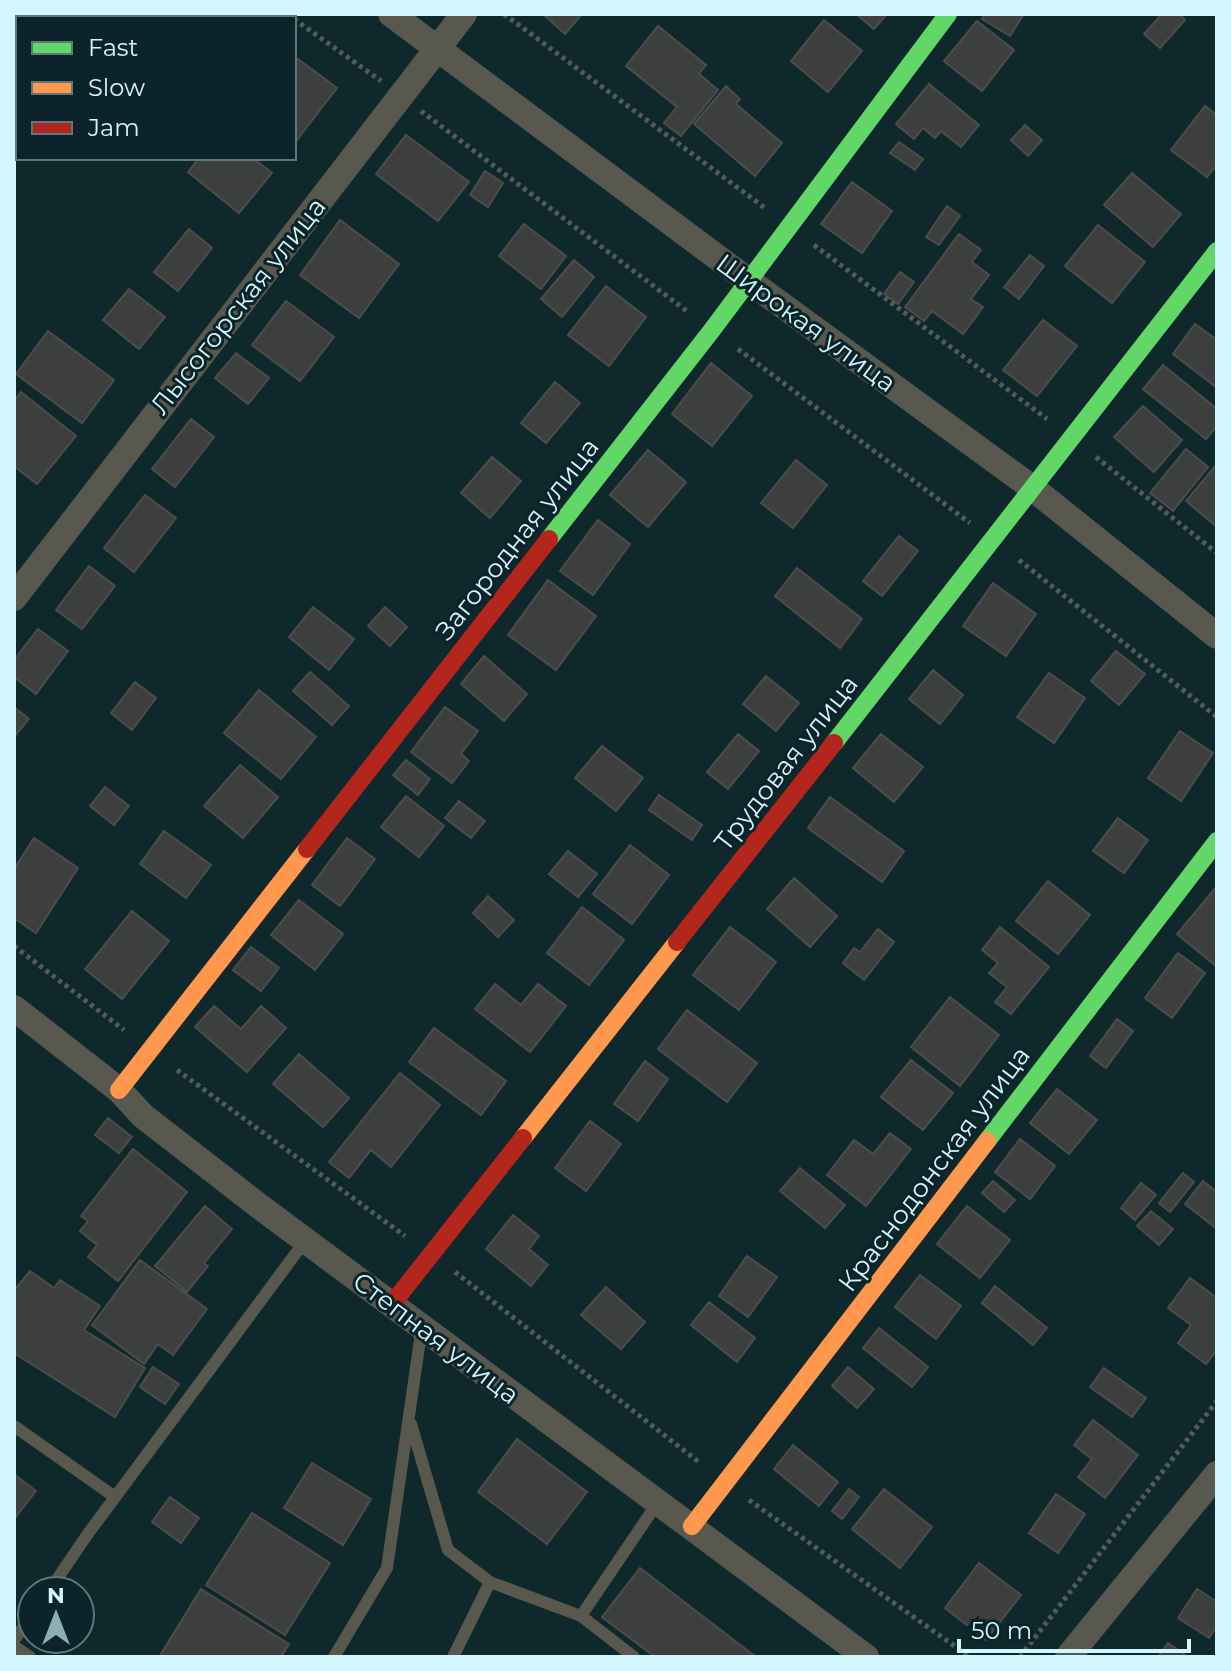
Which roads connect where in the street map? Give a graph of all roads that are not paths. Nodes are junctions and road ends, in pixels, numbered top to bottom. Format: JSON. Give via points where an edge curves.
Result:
{"nodes":[{"id":1,"x":391,"y":14,"type":"edge"},
{"id":2,"x":464,"y":14,"type":"edge"},
{"id":3,"x":948,"y":14,"type":"edge"},
{"id":4,"x":437,"y":48,"type":"junction"},
{"id":5,"x":1217,"y":251,"type":"edge"},
{"id":6,"x":749,"y":281,"type":"junction"},
{"id":7,"x":1031,"y":487,"type":"junction"},
{"id":8,"x":14,"y":598,"type":"edge"},
{"id":9,"x":1217,"y":636,"type":"edge"},
{"id":10,"x":1217,"y":841,"type":"edge"},
{"id":11,"x":14,"y":1008,"type":"edge"},
{"id":12,"x":119,"y":1090,"type":"junction"},
{"id":13,"x":305,"y":1241,"type":"junction"},
{"id":14,"x":392,"y":1304,"type":"junction"},
{"id":15,"x":422,"y":1326,"type":"junction"},
{"id":16,"x":409,"y":1419,"type":"junction"},
{"id":17,"x":14,"y":1426,"type":"edge"},
{"id":18,"x":1217,"y":1474,"type":"edge"},
{"id":19,"x":115,"y":1497,"type":"junction"},
{"id":20,"x":658,"y":1502,"type":"junction"},
{"id":21,"x":692,"y":1526,"type":"junction"},
{"id":22,"x":60,"y":1575,"type":"edge"},
{"id":23,"x":490,"y":1582,"type":"junction"},
{"id":24,"x":581,"y":1616,"type":"junction"},
{"id":25,"x":14,"y":1646,"type":"edge"},
{"id":26,"x":30,"y":1657,"type":"edge"},
{"id":27,"x":334,"y":1657,"type":"edge"},
{"id":28,"x":453,"y":1657,"type":"edge"},
{"id":29,"x":634,"y":1657,"type":"edge"},
{"id":30,"x":866,"y":1657,"type":"edge"},
{"id":31,"x":1068,"y":1657,"type":"edge"}],
"edges":[{"from":1,"to":4,"type":"street","name":"Широкая улица"},
{"from":2,"to":4,"type":"street","name":"Лысогорская улица"},
{"from":3,"to":6,"type":"street","name":"Загородная улица"},
{"from":4,"to":6,"type":"street","name":"Широкая улица"},
{"from":4,"to":8,"type":"street","name":"Лысогорская улица"},
{"from":5,"to":7,"type":"street","name":"Трудовая улица"},
{"from":6,"to":7,"type":"street","name":"Широкая улица"},
{"from":6,"to":12,"type":"street","name":"Загородная улица"},
{"from":7,"to":9,"type":"street","name":"Широкая улица"},
{"from":7,"to":14,"type":"street","name":"Трудовая улица"},
{"from":10,"to":21,"type":"street","name":"Краснодонская улица"},
{"from":11,"to":12,"type":"street","name":"Степная улица"},
{"from":12,"to":13,"type":"street","name":"Степная улица","via":[[143,1116]]},
{"from":13,"to":14,"type":"street","name":"Степная улица"},
{"from":13,"to":19,"type":"lane"},
{"from":14,"to":15,"type":"street","name":"Степная улица"},
{"from":15,"to":16,"type":"lane"},
{"from":15,"to":20,"type":"street","name":"Степная улица"},
{"from":16,"to":23,"type":"lane","via":[[448,1550]]},
{"from":16,"to":27,"type":"lane","via":[[387,1568]]},
{"from":17,"to":19,"type":"lane"},
{"from":18,"to":31,"type":"street"},
{"from":19,"to":22,"type":"lane"},
{"from":20,"to":21,"type":"street","name":"Степная улица"},
{"from":20,"to":24,"type":"lane"},
{"from":21,"to":30,"type":"street","name":"Степная улица"},
{"from":23,"to":24,"type":"lane"},
{"from":23,"to":28,"type":"lane"},
{"from":24,"to":29,"type":"lane"},
{"from":25,"to":26,"type":"lane"}]}
